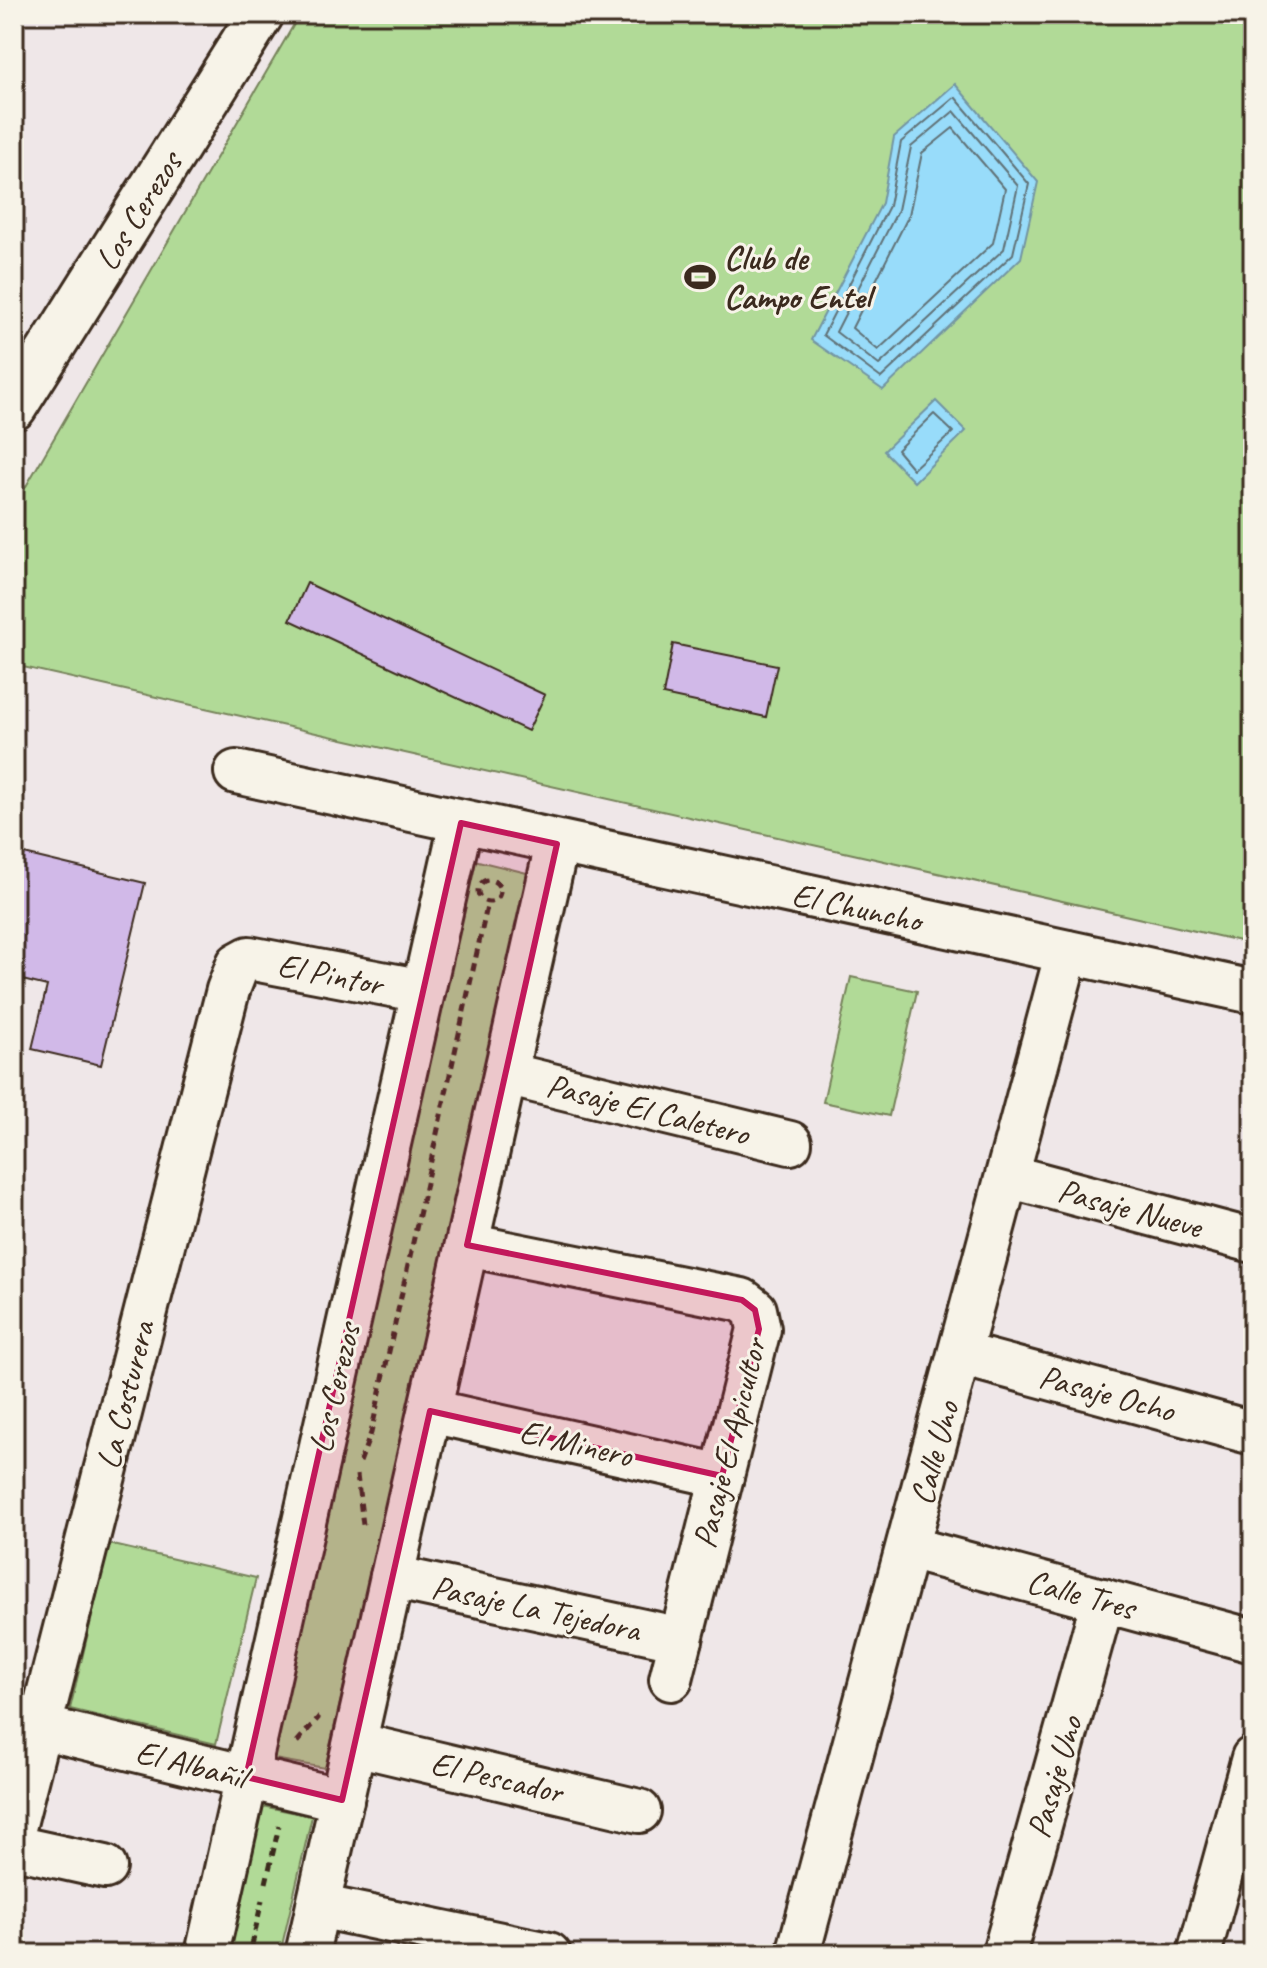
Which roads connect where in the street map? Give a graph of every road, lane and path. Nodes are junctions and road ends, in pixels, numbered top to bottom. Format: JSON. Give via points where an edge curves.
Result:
{"nodes":[{"id":1,"x":261,"y":14,"type":"edge"},
{"id":2,"x":14,"y":407,"type":"edge"},
{"id":3,"x":236,"y":772,"type":"dead end"},
{"id":4,"x":461,"y":823,"type":"junction"},
{"id":5,"x":557,"y":844,"type":"junction"},
{"id":6,"x":488,"y":902,"type":"junction"},
{"id":7,"x":1067,"y":952,"type":"junction"},
{"id":8,"x":238,"y":964,"type":"joint"},
{"id":9,"x":423,"y":991,"type":"junction"},
{"id":10,"x":1253,"y":992,"type":"edge"},
{"id":11,"x":506,"y":1074,"type":"junction"},
{"id":12,"x":790,"y":1143,"type":"dead end"},
{"id":13,"x":1008,"y":1176,"type":"junction"},
{"id":14,"x":1253,"y":1241,"type":"edge"},
{"id":15,"x":467,"y":1245,"type":"junction"},
{"id":16,"x":961,"y":1354,"type":"junction"},
{"id":17,"x":430,"y":1411,"type":"junction"},
{"id":18,"x":1253,"y":1433,"type":"edge"},
{"id":19,"x":722,"y":1476,"type":"junction"},
{"id":20,"x":363,"y":1537,"type":"dead end"},
{"id":21,"x":909,"y":1548,"type":"junction"},
{"id":22,"x":392,"y":1577,"type":"junction"},
{"id":23,"x":1103,"y":1600,"type":"junction"},
{"id":24,"x":681,"y":1639,"type":"junction"},
{"id":25,"x":1253,"y":1641,"type":"edge"},
{"id":26,"x":671,"y":1679,"type":"dead end"},
{"id":27,"x":324,"y":1709,"type":"dead end"},
{"id":28,"x":40,"y":1727,"type":"junction"},
{"id":29,"x":355,"y":1744,"type":"junction"},
{"id":30,"x":1253,"y":1758,"type":"edge"},
{"id":31,"x":246,"y":1777,"type":"junction"},
{"id":32,"x":287,"y":1787,"type":"junction"},
{"id":33,"x":342,"y":1800,"type":"junction"},
{"id":34,"x":639,"y":1811,"type":"dead end"},
{"id":35,"x":14,"y":1828,"type":"edge"},
{"id":36,"x":14,"y":1847,"type":"edge"},
{"id":37,"x":105,"y":1867,"type":"dead end"},
{"id":38,"x":318,"y":1906,"type":"junction"},
{"id":39,"x":207,"y":1954,"type":"edge"},
{"id":40,"x":250,"y":1954,"type":"edge"},
{"id":41,"x":307,"y":1954,"type":"edge"},
{"id":42,"x":549,"y":1954,"type":"edge"},
{"id":43,"x":798,"y":1954,"type":"edge"},
{"id":44,"x":1004,"y":1954,"type":"edge"},
{"id":45,"x":1199,"y":1954,"type":"edge"}],
"edges":[{"from":1,"to":2,"type":"street","name":"Los Cerezos"},
{"from":3,"to":4,"type":"street","name":"El Chuncho"},
{"from":4,"to":5,"type":"street","name":"El Chuncho"},
{"from":4,"to":9,"type":"street","name":"Los Cerezos"},
{"from":5,"to":7,"type":"street","name":"El Chuncho"},
{"from":5,"to":11,"type":"street"},
{"from":6,"to":6,"type":"path","via":[[500,894],[490,880],[479,890]]},
{"from":6,"to":20,"type":"path","via":[[371,1433],[358,1468]]},
{"from":7,"to":10,"type":"street","name":"El Chuncho"},
{"from":7,"to":13,"type":"street","name":"Calle Uno"},
{"from":8,"to":9,"type":"street","name":"El Pintor","via":[[249,958]]},
{"from":8,"to":28,"type":"street","name":"La Costurera"},
{"from":9,"to":31,"type":"street","name":"Los Cerezos"},
{"from":11,"to":12,"type":"street","name":"Pasaje El Caletero"},
{"from":11,"to":15,"type":"street"},
{"from":13,"to":14,"type":"street","name":"Pasaje Nueve"},
{"from":13,"to":16,"type":"street","name":"Calle Uno"},
{"from":15,"to":17,"type":"street"},
{"from":15,"to":19,"type":"street","name":"Pasaje El Apicultor","via":[[750,1304],[759,1329]]},
{"from":16,"to":18,"type":"street","name":"Pasaje Ocho"},
{"from":16,"to":21,"type":"street","name":"Calle Uno"},
{"from":17,"to":19,"type":"street","name":"El Minero"},
{"from":17,"to":22,"type":"street"},
{"from":19,"to":24,"type":"street","name":"Pasaje El Apicultor"},
{"from":21,"to":23,"type":"street","name":"Calle Tres"},
{"from":21,"to":43,"type":"street","name":"Calle Uno"},
{"from":22,"to":24,"type":"street","name":"Pasaje La Tejedora"},
{"from":22,"to":29,"type":"street"},
{"from":23,"to":25,"type":"street","name":"Calle Tres"},
{"from":23,"to":44,"type":"street","name":"Pasaje Uno"},
{"from":24,"to":26,"type":"street","name":"Pasaje El Apicultor"},
{"from":27,"to":32,"type":"path","via":[[296,1744]]},
{"from":28,"to":31,"type":"street","name":"El Albañil"},
{"from":28,"to":35,"type":"street","name":"La Costurera"},
{"from":29,"to":33,"type":"street"},
{"from":29,"to":34,"type":"street","name":"El Pescador"},
{"from":30,"to":45,"type":"street"},
{"from":31,"to":32,"type":"street","name":"El Albañil"},
{"from":31,"to":39,"type":"street","name":"Los Cerezos"},
{"from":32,"to":33,"type":"street","name":"El Albañil"},
{"from":32,"to":40,"type":"path"},
{"from":33,"to":38,"type":"street"},
{"from":36,"to":37,"type":"street"},
{"from":38,"to":41,"type":"street"},
{"from":38,"to":42,"type":"street"}]}
